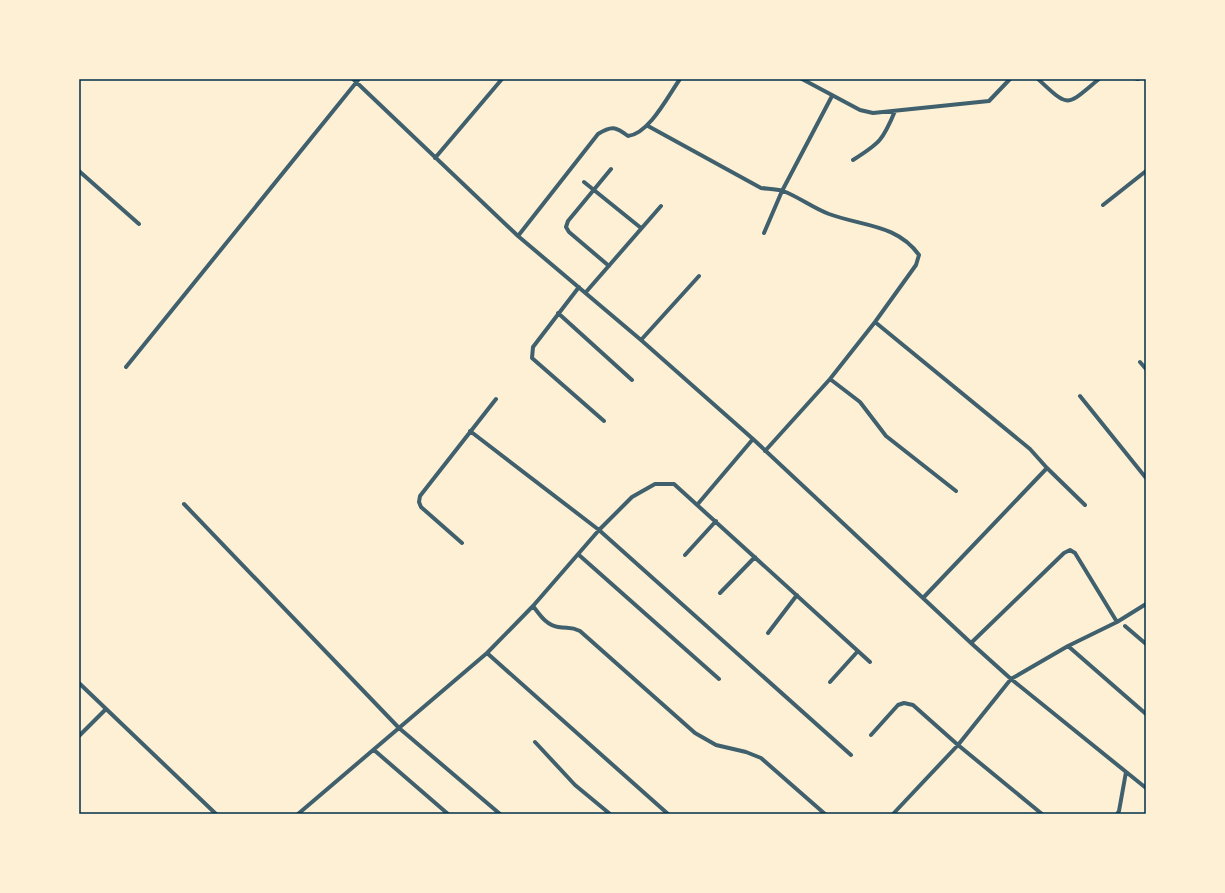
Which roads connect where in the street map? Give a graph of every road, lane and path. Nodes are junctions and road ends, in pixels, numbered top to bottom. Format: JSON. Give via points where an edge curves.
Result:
{"nodes":[{"id":1,"x":502,"y":79,"type":"edge"},
{"id":2,"x":680,"y":79,"type":"edge"},
{"id":3,"x":802,"y":79,"type":"edge"},
{"id":4,"x":1010,"y":79,"type":"edge"},
{"id":5,"x":1038,"y":79,"type":"edge"},
{"id":6,"x":1099,"y":79,"type":"edge"},
{"id":7,"x":356,"y":80,"type":"edge"},
{"id":8,"x":832,"y":96,"type":"junction"},
{"id":9,"x":895,"y":111,"type":"junction"},
{"id":10,"x":648,"y":126,"type":"junction"},
{"id":11,"x":435,"y":158,"type":"junction"},
{"id":12,"x":853,"y":160,"type":"dead end"},
{"id":13,"x":611,"y":169,"type":"dead end"},
{"id":14,"x":79,"y":171,"type":"edge"},
{"id":15,"x":1146,"y":171,"type":"edge"},
{"id":16,"x":584,"y":182,"type":"dead end"},
{"id":17,"x":593,"y":190,"type":"junction"},
{"id":18,"x":782,"y":191,"type":"junction"},
{"id":19,"x":1103,"y":205,"type":"dead end"},
{"id":20,"x":661,"y":206,"type":"dead end"},
{"id":21,"x":139,"y":224,"type":"dead end"},
{"id":22,"x":641,"y":228,"type":"junction"},
{"id":23,"x":764,"y":233,"type":"dead end"},
{"id":24,"x":518,"y":236,"type":"junction"},
{"id":25,"x":609,"y":266,"type":"junction"},
{"id":26,"x":699,"y":276,"type":"dead end"},
{"id":27,"x":579,"y":287,"type":"junction"},
{"id":28,"x":586,"y":292,"type":"junction"},
{"id":29,"x":558,"y":313,"type":"junction"},
{"id":30,"x":875,"y":322,"type":"junction"},
{"id":31,"x":642,"y":340,"type":"junction"},
{"id":32,"x":1140,"y":362,"type":"dead end"},
{"id":33,"x":126,"y":367,"type":"dead end"},
{"id":34,"x":1146,"y":369,"type":"edge"},
{"id":35,"x":830,"y":379,"type":"junction"},
{"id":36,"x":632,"y":380,"type":"dead end"},
{"id":37,"x":1080,"y":396,"type":"dead end"},
{"id":38,"x":496,"y":398,"type":"dead end"},
{"id":39,"x":604,"y":421,"type":"dead end"},
{"id":40,"x":470,"y":431,"type":"junction"},
{"id":41,"x":753,"y":439,"type":"junction"},
{"id":42,"x":765,"y":451,"type":"junction"},
{"id":43,"x":1047,"y":468,"type":"junction"},
{"id":44,"x":1146,"y":478,"type":"edge"},
{"id":45,"x":956,"y":491,"type":"dead end"},
{"id":46,"x":184,"y":504,"type":"dead end"},
{"id":47,"x":697,"y":505,"type":"junction"},
{"id":48,"x":1085,"y":505,"type":"dead end"},
{"id":49,"x":716,"y":521,"type":"junction"},
{"id":50,"x":599,"y":530,"type":"junction"},
{"id":51,"x":462,"y":543,"type":"dead end"},
{"id":52,"x":578,"y":555,"type":"junction"},
{"id":53,"x":685,"y":555,"type":"dead end"},
{"id":54,"x":755,"y":557,"type":"junction"},
{"id":55,"x":720,"y":593,"type":"dead end"},
{"id":56,"x":797,"y":595,"type":"junction"},
{"id":57,"x":923,"y":598,"type":"junction"},
{"id":58,"x":1146,"y":604,"type":"edge"},
{"id":59,"x":533,"y":606,"type":"junction"},
{"id":60,"x":1117,"y":622,"type":"junction"},
{"id":61,"x":1125,"y":626,"type":"dead end"},
{"id":62,"x":768,"y":633,"type":"dead end"},
{"id":63,"x":971,"y":643,"type":"junction"},
{"id":64,"x":1146,"y":644,"type":"edge"},
{"id":65,"x":1068,"y":646,"type":"junction"},
{"id":66,"x":858,"y":651,"type":"junction"},
{"id":67,"x":487,"y":653,"type":"junction"},
{"id":68,"x":870,"y":662,"type":"dead end"},
{"id":69,"x":719,"y":678,"type":"dead end"},
{"id":70,"x":1011,"y":678,"type":"junction"},
{"id":71,"x":79,"y":682,"type":"edge"},
{"id":72,"x":830,"y":682,"type":"dead end"},
{"id":73,"x":106,"y":709,"type":"junction"},
{"id":74,"x":1146,"y":714,"type":"edge"},
{"id":75,"x":399,"y":728,"type":"junction"},
{"id":76,"x":871,"y":735,"type":"dead end"},
{"id":77,"x":79,"y":736,"type":"edge"},
{"id":78,"x":535,"y":742,"type":"dead end"},
{"id":79,"x":958,"y":746,"type":"junction"},
{"id":80,"x":374,"y":750,"type":"junction"},
{"id":81,"x":851,"y":755,"type":"dead end"},
{"id":82,"x":1126,"y":772,"type":"junction"},
{"id":83,"x":1146,"y":788,"type":"edge"},
{"id":84,"x":301,"y":813,"type":"edge"},
{"id":85,"x":216,"y":814,"type":"edge"},
{"id":86,"x":448,"y":814,"type":"edge"},
{"id":87,"x":500,"y":814,"type":"edge"},
{"id":88,"x":610,"y":814,"type":"edge"},
{"id":89,"x":668,"y":814,"type":"edge"},
{"id":90,"x":825,"y":814,"type":"edge"},
{"id":91,"x":893,"y":814,"type":"edge"},
{"id":92,"x":1042,"y":814,"type":"edge"},
{"id":93,"x":1117,"y":814,"type":"edge"}],
"edges":[{"from":1,"to":11,"type":"street"},
{"from":2,"to":10,"type":"street"},
{"from":3,"to":8,"type":"street"},
{"from":4,"to":9,"type":"street","via":[[989,101]]},
{"from":5,"to":6,"type":"street","via":[[1059,99],[1066,101],[1074,100]]},
{"from":7,"to":11,"type":"street"},
{"from":7,"to":33,"type":"street"},
{"from":8,"to":9,"type":"street","via":[[860,110],[873,113]]},
{"from":8,"to":18,"type":"street"},
{"from":9,"to":12,"type":"street","via":[[884,136],[872,148]]},
{"from":10,"to":18,"type":"street","via":[[762,188]]},
{"from":10,"to":24,"type":"street","via":[[636,136],[628,136],[617,128],[607,128],[598,134]]},
{"from":11,"to":24,"type":"street"},
{"from":13,"to":17,"type":"street"},
{"from":14,"to":21,"type":"street"},
{"from":15,"to":19,"type":"street"},
{"from":16,"to":17,"type":"street"},
{"from":17,"to":22,"type":"street"},
{"from":17,"to":25,"type":"street","via":[[566,227]]},
{"from":18,"to":23,"type":"street"},
{"from":18,"to":30,"type":"street","via":[[828,214],[874,225],[912,245],[919,255],[916,265]]},
{"from":20,"to":22,"type":"street"},
{"from":22,"to":25,"type":"street"},
{"from":24,"to":27,"type":"street"},
{"from":25,"to":28,"type":"street"},
{"from":26,"to":31,"type":"street"},
{"from":27,"to":28,"type":"street"},
{"from":27,"to":29,"type":"street"},
{"from":28,"to":31,"type":"street"},
{"from":29,"to":36,"type":"street"},
{"from":29,"to":39,"type":"street","via":[[533,347],[532,358]]},
{"from":30,"to":35,"type":"street"},
{"from":30,"to":43,"type":"street","via":[[1030,449]]},
{"from":31,"to":41,"type":"street"},
{"from":32,"to":34,"type":"street"},
{"from":35,"to":42,"type":"street"},
{"from":35,"to":45,"type":"street","via":[[860,402],[886,436]]},
{"from":37,"to":44,"type":"street"},
{"from":38,"to":40,"type":"street"},
{"from":40,"to":50,"type":"street"},
{"from":40,"to":51,"type":"street","via":[[420,496],[419,502],[421,507]]},
{"from":41,"to":42,"type":"street"},
{"from":41,"to":47,"type":"street"},
{"from":42,"to":57,"type":"street"},
{"from":43,"to":48,"type":"street"},
{"from":43,"to":57,"type":"street"},
{"from":46,"to":75,"type":"street"},
{"from":47,"to":49,"type":"street"},
{"from":47,"to":50,"type":"street","via":[[674,484],[655,484],[632,497]]},
{"from":49,"to":53,"type":"street"},
{"from":49,"to":54,"type":"street"},
{"from":50,"to":52,"type":"street"},
{"from":50,"to":81,"type":"street"},
{"from":52,"to":59,"type":"street"},
{"from":52,"to":69,"type":"street"},
{"from":54,"to":55,"type":"street"},
{"from":54,"to":56,"type":"street"},
{"from":56,"to":62,"type":"street"},
{"from":56,"to":66,"type":"street"},
{"from":57,"to":63,"type":"street"},
{"from":58,"to":60,"type":"street"},
{"from":59,"to":67,"type":"street"},
{"from":59,"to":90,"type":"street","via":[[547,623],[580,631],[695,733],[716,745],[761,758]]},
{"from":60,"to":63,"type":"street","via":[[1075,553],[1070,550]]},
{"from":60,"to":65,"type":"street"},
{"from":61,"to":64,"type":"street"},
{"from":63,"to":70,"type":"street"},
{"from":65,"to":70,"type":"street"},
{"from":65,"to":74,"type":"street"},
{"from":66,"to":68,"type":"street"},
{"from":66,"to":72,"type":"street"},
{"from":67,"to":75,"type":"street"},
{"from":67,"to":89,"type":"street"},
{"from":70,"to":79,"type":"street"},
{"from":70,"to":82,"type":"street"},
{"from":71,"to":73,"type":"street"},
{"from":73,"to":77,"type":"street"},
{"from":73,"to":85,"type":"street"},
{"from":75,"to":80,"type":"street"},
{"from":75,"to":87,"type":"street"},
{"from":76,"to":79,"type":"street","via":[[898,705],[904,703],[913,706]]},
{"from":78,"to":88,"type":"street","via":[[575,785]]},
{"from":79,"to":91,"type":"street"},
{"from":79,"to":92,"type":"street"},
{"from":80,"to":84,"type":"street"},
{"from":80,"to":86,"type":"street"},
{"from":82,"to":83,"type":"street"},
{"from":82,"to":93,"type":"street"}]}
